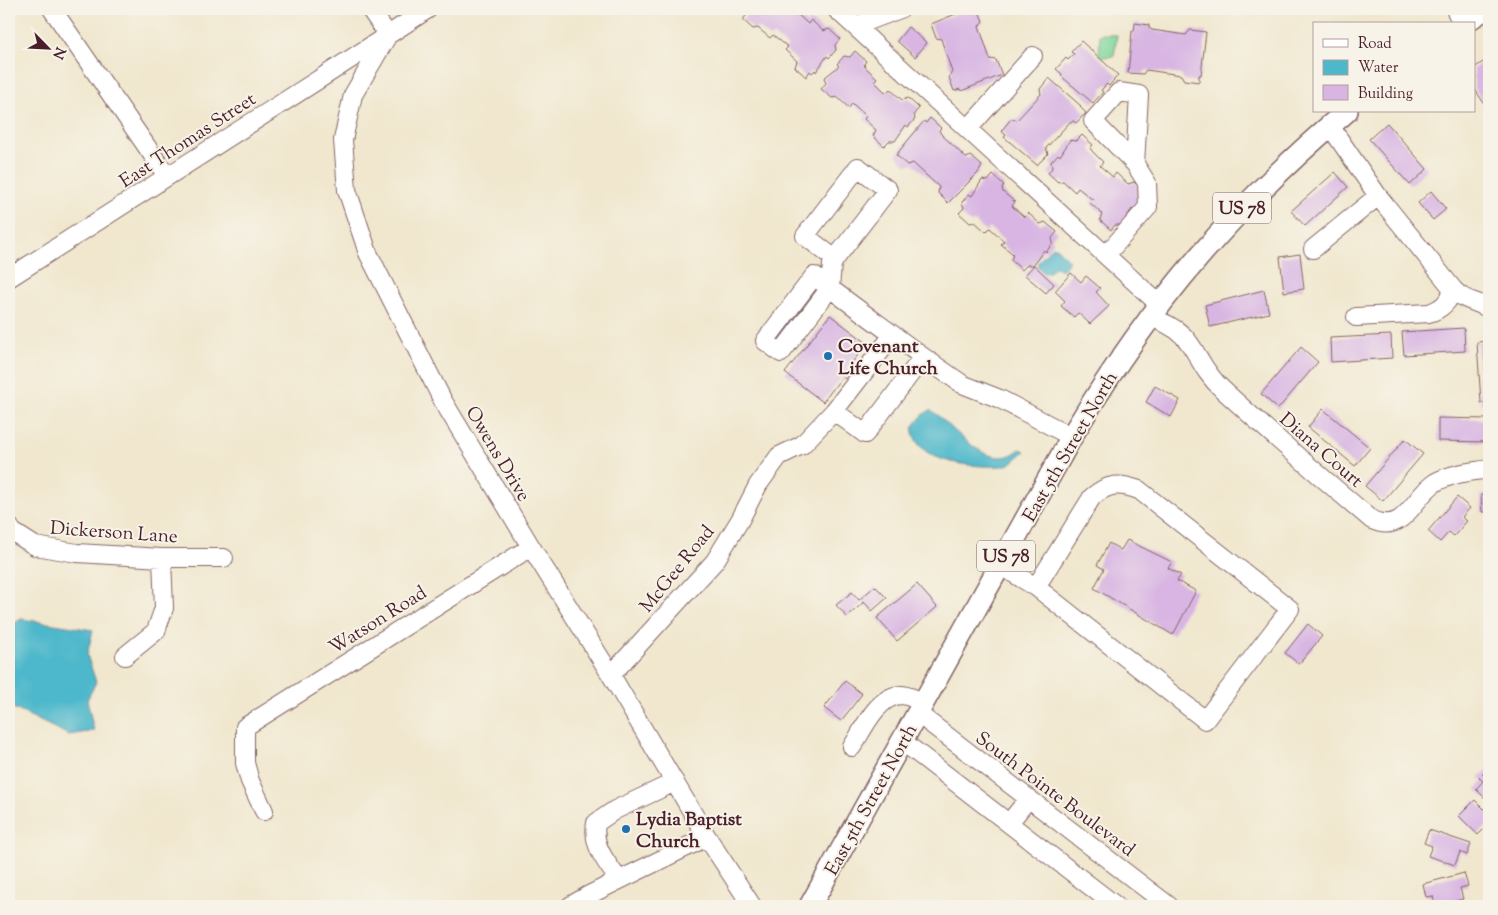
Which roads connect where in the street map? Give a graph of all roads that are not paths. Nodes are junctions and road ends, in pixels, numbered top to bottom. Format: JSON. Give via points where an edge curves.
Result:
{"nodes":[{"id":1,"x":52,"y":9,"type":"edge"},
{"id":2,"x":370,"y":9,"type":"edge"},
{"id":3,"x":428,"y":9,"type":"edge"},
{"id":4,"x":836,"y":9,"type":"edge"},
{"id":5,"x":900,"y":9,"type":"edge"},
{"id":6,"x":1455,"y":9,"type":"edge"},
{"id":7,"x":1486,"y":9,"type":"edge"},
{"id":8,"x":1461,"y":22,"type":"edge"},
{"id":9,"x":1465,"y":22,"type":"edge"},
{"id":10,"x":855,"y":26,"type":"junction"},
{"id":11,"x":388,"y":35,"type":"junction"},
{"id":12,"x":1033,"y":56,"type":"dead end"},
{"id":13,"x":1346,"y":112,"type":"edge"},
{"id":14,"x":1330,"y":126,"type":"junction"},
{"id":15,"x":968,"y":129,"type":"junction"},
{"id":16,"x":1135,"y":164,"type":"dead end"},
{"id":17,"x":167,"y":176,"type":"junction"},
{"id":18,"x":1378,"y":196,"type":"junction"},
{"id":19,"x":1313,"y":250,"type":"dead end"},
{"id":20,"x":1106,"y":255,"type":"junction"},
{"id":21,"x":835,"y":260,"type":"junction"},
{"id":22,"x":9,"y":278,"type":"edge"},
{"id":23,"x":1452,"y":289,"type":"junction"},
{"id":24,"x":1489,"y":309,"type":"edge"},
{"id":25,"x":1154,"y":310,"type":"junction"},
{"id":26,"x":1356,"y":317,"type":"dead end"},
{"id":27,"x":893,"y":335,"type":"junction"},
{"id":28,"x":923,"y":357,"type":"junction"},
{"id":29,"x":834,"y":411,"type":"junction"},
{"id":30,"x":1072,"y":437,"type":"junction"},
{"id":31,"x":1489,"y":469,"type":"edge"},
{"id":32,"x":10,"y":531,"type":"edge"},
{"id":33,"x":531,"y":547,"type":"junction"},
{"id":34,"x":162,"y":558,"type":"junction"},
{"id":35,"x":224,"y":558,"type":"dead end"},
{"id":36,"x":1000,"y":566,"type":"junction"},
{"id":37,"x":1036,"y":587,"type":"junction"},
{"id":38,"x":125,"y":656,"type":"dead end"},
{"id":39,"x":611,"y":675,"type":"junction"},
{"id":40,"x":920,"y":708,"type":"junction"},
{"id":41,"x":902,"y":741,"type":"junction"},
{"id":42,"x":852,"y":747,"type":"dead end"},
{"id":43,"x":675,"y":782,"type":"junction"},
{"id":44,"x":1029,"y":798,"type":"junction"},
{"id":45,"x":264,"y":811,"type":"dead end"},
{"id":46,"x":1009,"y":823,"type":"junction"},
{"id":47,"x":707,"y":837,"type":"junction"},
{"id":48,"x":619,"y":880,"type":"junction"},
{"id":49,"x":570,"y":906,"type":"edge"},
{"id":50,"x":752,"y":906,"type":"edge"},
{"id":51,"x":810,"y":906,"type":"edge"},
{"id":52,"x":1116,"y":906,"type":"edge"},
{"id":53,"x":1168,"y":906,"type":"edge"}],
"edges":[{"from":1,"to":17,"type":"street"},
{"from":2,"to":11,"type":"street"},
{"from":3,"to":11,"type":"street","name":"Owens Drive"},
{"from":4,"to":10,"type":"street"},
{"from":5,"to":10,"type":"street"},
{"from":6,"to":8,"type":"street"},
{"from":7,"to":9,"type":"main road"},
{"from":10,"to":15,"type":"street"},
{"from":11,"to":17,"type":"street","name":"East Thomas Street"},
{"from":11,"to":33,"type":"street","name":"Owens Drive","via":[[353,95],[343,140],[347,190],[368,254],[444,401]]},
{"from":12,"to":15,"type":"street"},
{"from":13,"to":14,"type":"main road","name":"East 5th Street North","number":"US 78"},
{"from":14,"to":18,"type":"street"},
{"from":14,"to":25,"type":"main road","name":"East 5th Street North","number":"US 78","via":[[1234,215]]},
{"from":15,"to":20,"type":"street"},
{"from":16,"to":20,"type":"street","via":[[1147,183],[1148,207]]},
{"from":17,"to":22,"type":"street","name":"East Thomas Street"},
{"from":18,"to":19,"type":"street"},
{"from":18,"to":23,"type":"street"},
{"from":20,"to":25,"type":"street"},
{"from":21,"to":21,"type":"street","via":[[888,190],[858,167],[805,236]]},
{"from":21,"to":27,"type":"street","via":[[830,288]]},
{"from":23,"to":24,"type":"street","via":[[1466,300]]},
{"from":23,"to":26,"type":"street","via":[[1447,302],[1436,311]]},
{"from":25,"to":30,"type":"main road","name":"East 5th Street North","number":"US 78"},
{"from":25,"to":31,"type":"street","name":"Diana Court","via":[[1182,332],[1220,388],[1372,520],[1387,524],[1400,520],[1436,482],[1457,474]]},
{"from":27,"to":28,"type":"street"},
{"from":27,"to":29,"type":"street"},
{"from":28,"to":29,"type":"street","via":[[865,434]]},
{"from":28,"to":30,"type":"street","via":[[962,384],[1000,399]]},
{"from":29,"to":39,"type":"street","name":"McGee Road","via":[[802,445],[779,456],[758,485],[715,561]]},
{"from":30,"to":36,"type":"main road","name":"East 5th Street North","number":"US 78"},
{"from":32,"to":34,"type":"street","name":"Dickerson Lane","via":[[35,546],[77,553]]},
{"from":33,"to":39,"type":"street","name":"Owens Drive"},
{"from":33,"to":45,"type":"street","name":"Watson Road","via":[[245,727],[245,763]]},
{"from":34,"to":35,"type":"street","name":"Dickerson Lane"},
{"from":34,"to":38,"type":"street","via":[[164,608],[156,631]]},
{"from":36,"to":37,"type":"street"},
{"from":36,"to":40,"type":"main road","name":"East 5th Street North","number":"US 78"},
{"from":37,"to":37,"type":"street","via":[[1205,720],[1290,609],[1139,490],[1113,484],[1092,497]]},
{"from":39,"to":43,"type":"street","name":"Owens Drive"},
{"from":40,"to":41,"type":"main road","name":"East 5th Street North","number":"US 78"},
{"from":40,"to":42,"type":"street","via":[[902,695],[884,701]]},
{"from":40,"to":44,"type":"street","name":"South Pointe Boulevard"},
{"from":41,"to":46,"type":"street"},
{"from":41,"to":51,"type":"main road","name":"East 5th Street North","number":"US 78"},
{"from":43,"to":47,"type":"street","name":"Owens Drive"},
{"from":43,"to":48,"type":"street","via":[[615,810],[596,823],[594,836],[600,852]]},
{"from":44,"to":46,"type":"street"},
{"from":44,"to":53,"type":"street","name":"South Pointe Boulevard"},
{"from":46,"to":52,"type":"street"},
{"from":47,"to":48,"type":"street"},
{"from":47,"to":50,"type":"street","name":"Owens Drive"},
{"from":48,"to":49,"type":"street"}]}
